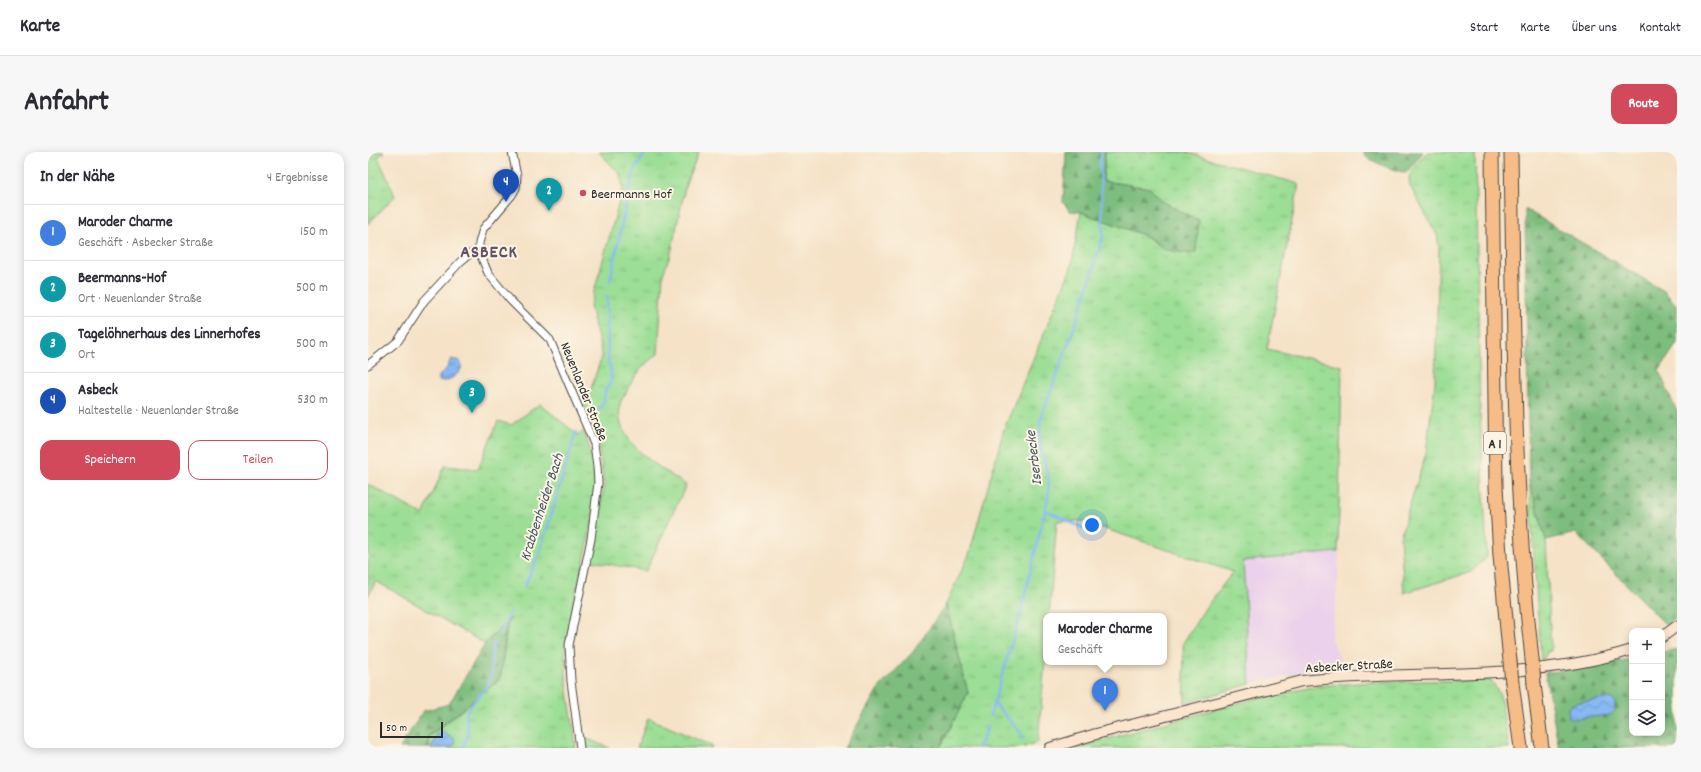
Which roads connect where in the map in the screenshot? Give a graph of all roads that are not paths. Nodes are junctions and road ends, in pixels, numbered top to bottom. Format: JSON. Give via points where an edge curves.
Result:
{"nodes":[{"id":1,"x":512,"y":152,"type":"edge"},
{"id":2,"x":1492,"y":152,"type":"edge"},
{"id":3,"x":1511,"y":152,"type":"edge"},
{"id":4,"x":479,"y":251,"type":"junction"},
{"id":5,"x":368,"y":365,"type":"edge"},
{"id":6,"x":1677,"y":626,"type":"edge"},
{"id":7,"x":1665,"y":635,"type":"edge"},
{"id":8,"x":1629,"y":651,"type":"edge"},
{"id":9,"x":580,"y":748,"type":"edge"},
{"id":10,"x":1050,"y":748,"type":"edge"},
{"id":11,"x":1521,"y":748,"type":"edge"},
{"id":12,"x":1542,"y":748,"type":"edge"}],
"edges":[{"from":1,"to":4,"type":"street","via":[[517,176],[516,188],[483,228]]},
{"from":2,"to":11,"type":"highway","number":"A 1","bridge":true,"via":[[1496,486],[1512,683]]},
{"from":3,"to":12,"type":"highway","number":"A 1","bridge":true,"via":[[1518,488],[1524,584]]},
{"from":4,"to":5,"type":"street","via":[[462,261],[424,301],[398,341]]},
{"from":4,"to":9,"type":"street","name":"Neuenlander Straße","via":[[488,273],[522,313],[550,340],[594,444],[598,483],[584,577],[569,645]]},
{"from":6,"to":7,"type":"main road"},
{"from":8,"to":10,"type":"main road","name":"Asbecker Straße","via":[[1591,661],[1523,671],[1302,681]]}]}
